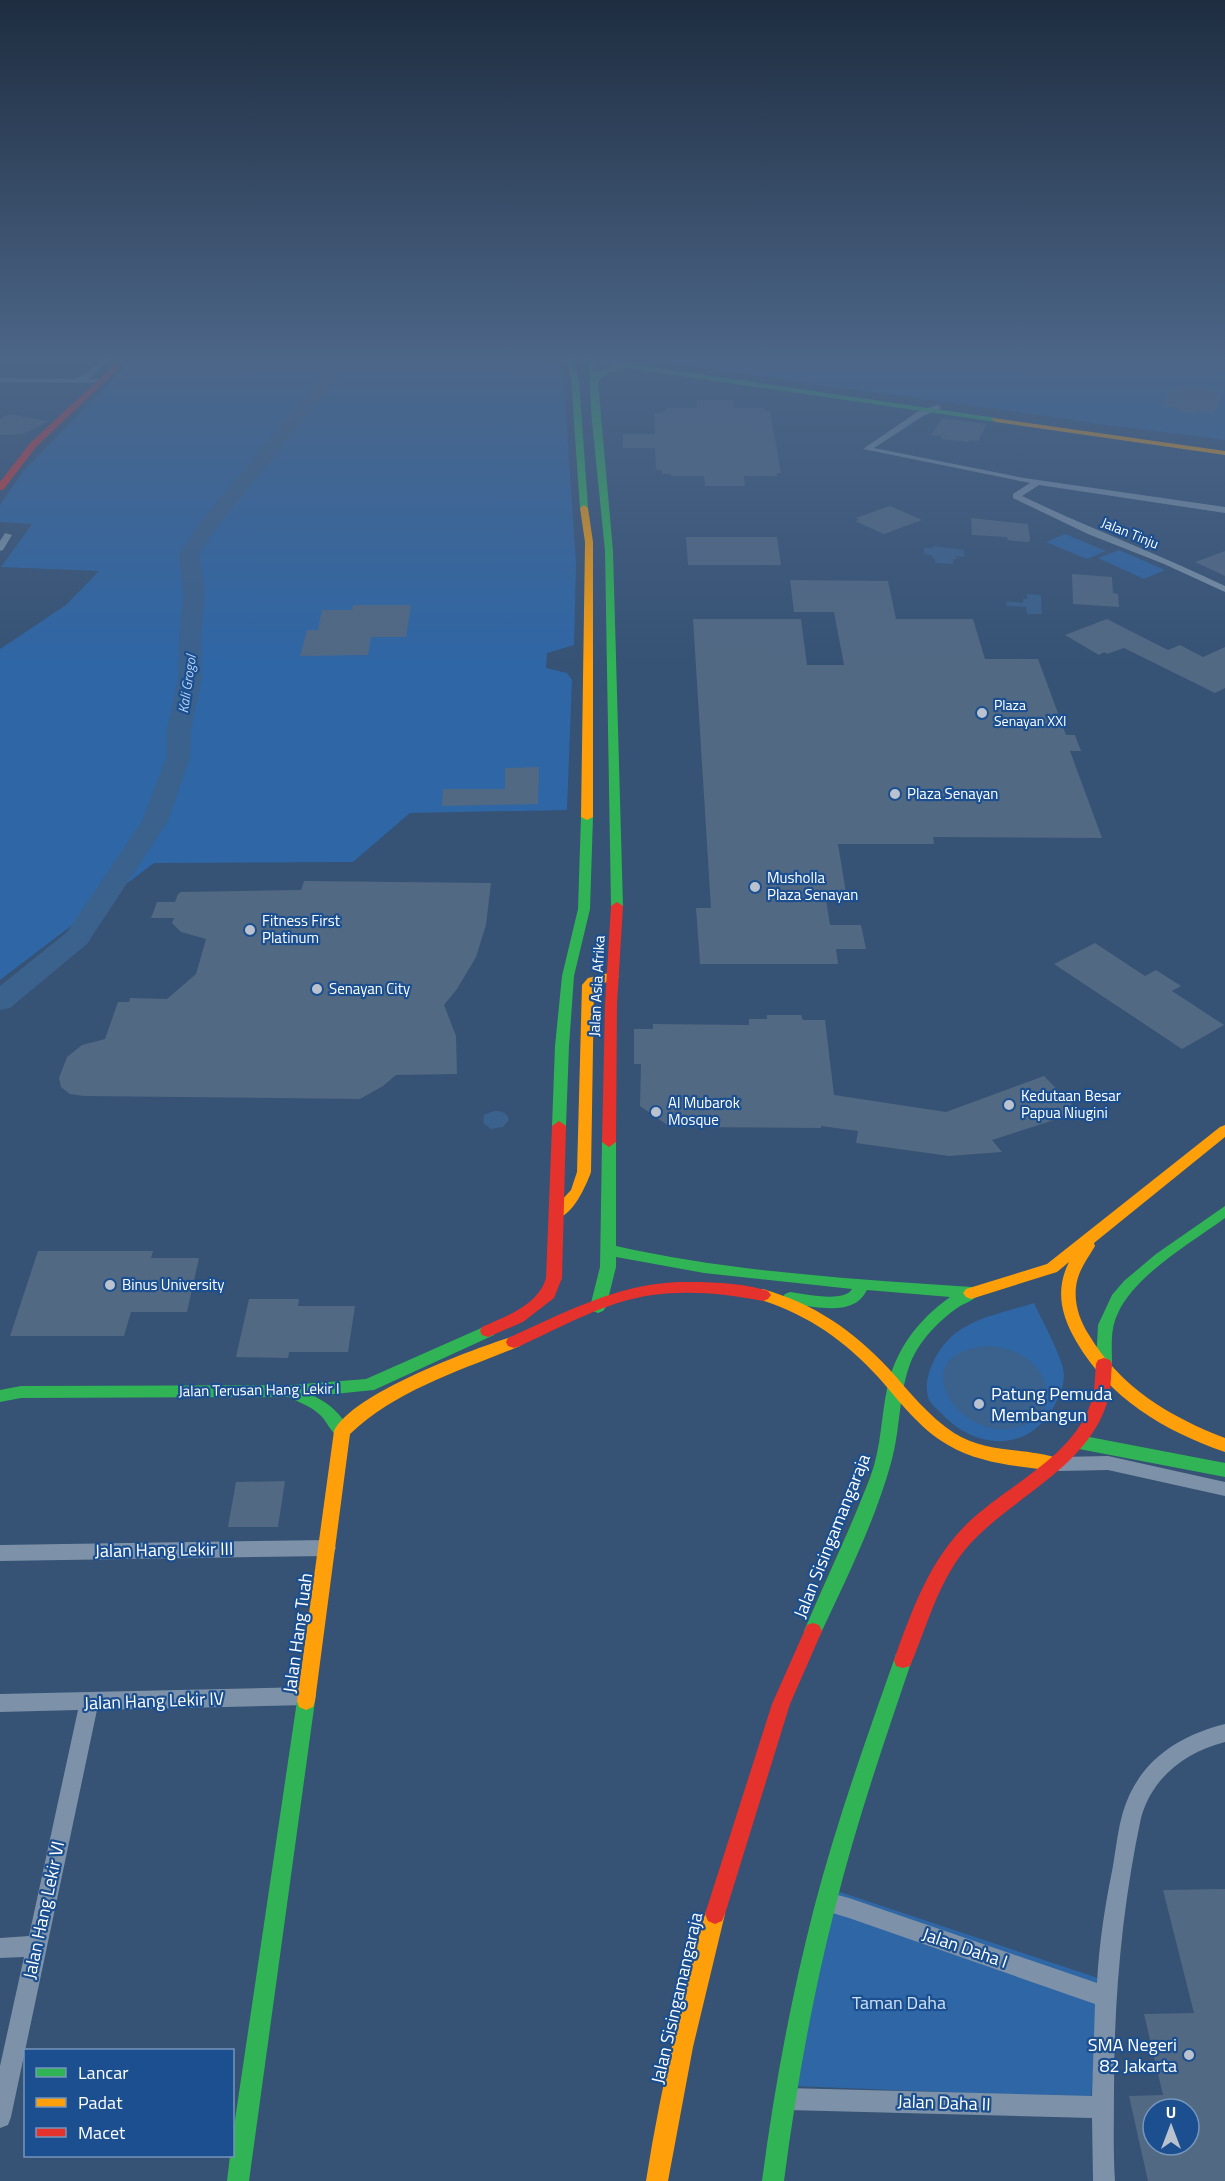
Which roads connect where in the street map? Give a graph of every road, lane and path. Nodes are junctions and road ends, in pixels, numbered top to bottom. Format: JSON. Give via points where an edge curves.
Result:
{"nodes":[{"id":1,"x":12,"y":460,"type":"edge"},
{"id":2,"x":22,"y":460,"type":"edge"},
{"id":3,"x":580,"y":460,"type":"edge"},
{"id":4,"x":600,"y":460,"type":"edge"},
{"id":5,"x":923,"y":460,"type":"edge"},
{"id":6,"x":0,"y":474,"type":"edge"},
{"id":7,"x":1037,"y":482,"type":"junction"},
{"id":8,"x":0,"y":488,"type":"edge"},
{"id":9,"x":1225,"y":510,"type":"edge"},
{"id":10,"x":8,"y":535,"type":"dead end"},
{"id":11,"x":0,"y":548,"type":"edge"},
{"id":12,"x":1225,"y":589,"type":"edge"},
{"id":13,"x":612,"y":654,"type":"junction"},
{"id":14,"x":590,"y":655,"type":"junction"},
{"id":15,"x":613,"y":976,"type":"junction"},
{"id":16,"x":1225,"y":1130,"type":"edge"},
{"id":17,"x":1225,"y":1211,"type":"edge"},
{"id":18,"x":556,"y":1214,"type":"junction"},
{"id":19,"x":1099,"y":1230,"type":"junction"},
{"id":20,"x":555,"y":1241,"type":"joint"},
{"id":21,"x":608,"y":1250,"type":"junction"},
{"id":22,"x":650,"y":1260,"type":"junction"},
{"id":23,"x":862,"y":1285,"type":"junction"},
{"id":24,"x":650,"y":1290,"type":"junction"},
{"id":25,"x":972,"y":1293,"type":"junction"},
{"id":26,"x":772,"y":1295,"type":"junction"},
{"id":27,"x":597,"y":1307,"type":"junction"},
{"id":28,"x":1102,"y":1368,"type":"junction"},
{"id":29,"x":896,"y":1384,"type":"junction"},
{"id":30,"x":291,"y":1391,"type":"junction"},
{"id":31,"x":21,"y":1392,"type":"joint"},
{"id":32,"x":0,"y":1394,"type":"edge"},
{"id":33,"x":342,"y":1431,"type":"junction"},
{"id":34,"x":1079,"y":1442,"type":"junction"},
{"id":35,"x":1225,"y":1445,"type":"edge"},
{"id":36,"x":1054,"y":1464,"type":"junction"},
{"id":37,"x":1225,"y":1470,"type":"edge"},
{"id":38,"x":1225,"y":1489,"type":"edge"},
{"id":39,"x":327,"y":1548,"type":"junction"},
{"id":40,"x":0,"y":1553,"type":"edge"},
{"id":41,"x":307,"y":1696,"type":"junction"},
{"id":42,"x":0,"y":1703,"type":"edge"},
{"id":43,"x":89,"y":1703,"type":"junction"},
{"id":44,"x":1225,"y":1733,"type":"edge"},
{"id":45,"x":826,"y":1902,"type":"junction"},
{"id":46,"x":36,"y":1946,"type":"junction"},
{"id":47,"x":0,"y":1948,"type":"edge"},
{"id":48,"x":1104,"y":1997,"type":"junction"},
{"id":49,"x":785,"y":2099,"type":"junction"},
{"id":50,"x":1103,"y":2107,"type":"junction"},
{"id":51,"x":0,"y":2117,"type":"edge"},
{"id":52,"x":238,"y":2181,"type":"edge"},
{"id":53,"x":657,"y":2181,"type":"edge"},
{"id":54,"x":773,"y":2181,"type":"edge"},
{"id":55,"x":1104,"y":2181,"type":"edge"}],
"edges":[{"from":1,"to":6,"type":"main road"},
{"from":2,"to":8,"type":"main road"},
{"from":3,"to":14,"type":"main road","name":"Jalan Asia Afrika","via":[[589,542]]},
{"from":4,"to":13,"type":"main road","name":"Jalan Asia Afrika","via":[[609,551]]},
{"from":5,"to":7,"type":"street"},
{"from":7,"to":9,"type":"street"},
{"from":7,"to":12,"type":"street","name":"Jalan Tinju","via":[[1016,496]]},
{"from":10,"to":11,"type":"street"},
{"from":13,"to":14,"type":"main road"},
{"from":13,"to":15,"type":"main road","name":"Jalan Asia Afrika","via":[[617,909]]},
{"from":14,"to":18,"type":"main road","name":"Jalan Asia Afrika","via":[[584,909],[568,976]]},
{"from":15,"to":18,"type":"main road","via":[[588,985],[583,1183]]},
{"from":15,"to":21,"type":"main road","name":"Jalan Asia Afrika"},
{"from":16,"to":19,"type":"main road","name":"Jalan Sisingamangaraja"},
{"from":17,"to":28,"type":"main road","via":[[1138,1279],[1117,1302],[1108,1321]]},
{"from":18,"to":20,"type":"main road","name":"Jalan Asia Afrika"},
{"from":19,"to":25,"type":"main road","name":"Jalan Sisingamangaraja","via":[[1052,1268]]},
{"from":19,"to":28,"type":"main road","via":[[1070,1276],[1068,1308],[1079,1334]]},
{"from":20,"to":30,"type":"main road","name":"Jalan Terusan Hang Lekir I","via":[[554,1278],[549,1294],[518,1318],[368,1385]]},
{"from":21,"to":22,"type":"main road"},
{"from":21,"to":27,"type":"main road","via":[[608,1267]]},
{"from":22,"to":23,"type":"main road"},
{"from":22,"to":24,"type":"main road","via":[[642,1275]]},
{"from":23,"to":25,"type":"main road"},
{"from":23,"to":26,"type":"main road","via":[[853,1302]]},
{"from":24,"to":26,"type":"main road","via":[[700,1288]]},
{"from":24,"to":27,"type":"main road"},
{"from":25,"to":29,"type":"main road","name":"Jalan Sisingamangaraja","via":[[946,1307],[919,1331]]},
{"from":26,"to":29,"type":"main road","via":[[836,1327]]},
{"from":27,"to":33,"type":"main road","via":[[391,1392],[351,1419]]},
{"from":28,"to":34,"type":"main road","via":[[1101,1402]]},
{"from":28,"to":35,"type":"main road","via":[[1138,1402]]},
{"from":29,"to":36,"type":"main road","via":[[956,1441],[986,1453]]},
{"from":29,"to":53,"type":"main road","name":"Jalan Sisingamangaraja","via":[[890,1440],[879,1476],[781,1704],[728,1868],[671,2098]]},
{"from":30,"to":31,"type":"main road","name":"Jalan Terusan Hang Lekir I"},
{"from":30,"to":33,"type":"main road","via":[[326,1409]]},
{"from":31,"to":32,"type":"street","name":"Jalan Terusan Hang Lekir I"},
{"from":33,"to":39,"type":"main road","name":"Jalan Hang Tuah"},
{"from":34,"to":36,"type":"main road"},
{"from":34,"to":37,"type":"main road"},
{"from":36,"to":38,"type":"street","via":[[1108,1463]]},
{"from":36,"to":45,"type":"main road","via":[[986,1514],[962,1538],[940,1572],[878,1728]]},
{"from":39,"to":40,"type":"street","name":"Jalan Hang Lekir III"},
{"from":39,"to":41,"type":"main road","name":"Jalan Hang Tuah"},
{"from":41,"to":43,"type":"street","name":"Jalan Hang Lekir IV"},
{"from":41,"to":52,"type":"main road","name":"Jalan Hang Tuah"},
{"from":42,"to":43,"type":"street","name":"Jalan Hang Lekir IV"},
{"from":43,"to":46,"type":"street","name":"Jalan Hang Lekir VI"},
{"from":44,"to":48,"type":"street","via":[[1183,1747],[1153,1773],[1133,1809],[1115,1903]]},
{"from":45,"to":48,"type":"street","name":"Jalan Daha I"},
{"from":45,"to":49,"type":"main road"},
{"from":46,"to":47,"type":"street"},
{"from":46,"to":51,"type":"street","name":"Jalan Hang Lekir VI"},
{"from":48,"to":50,"type":"street"},
{"from":49,"to":50,"type":"street","name":"Jalan Daha II"},
{"from":49,"to":54,"type":"main road"},
{"from":50,"to":55,"type":"street"}]}
